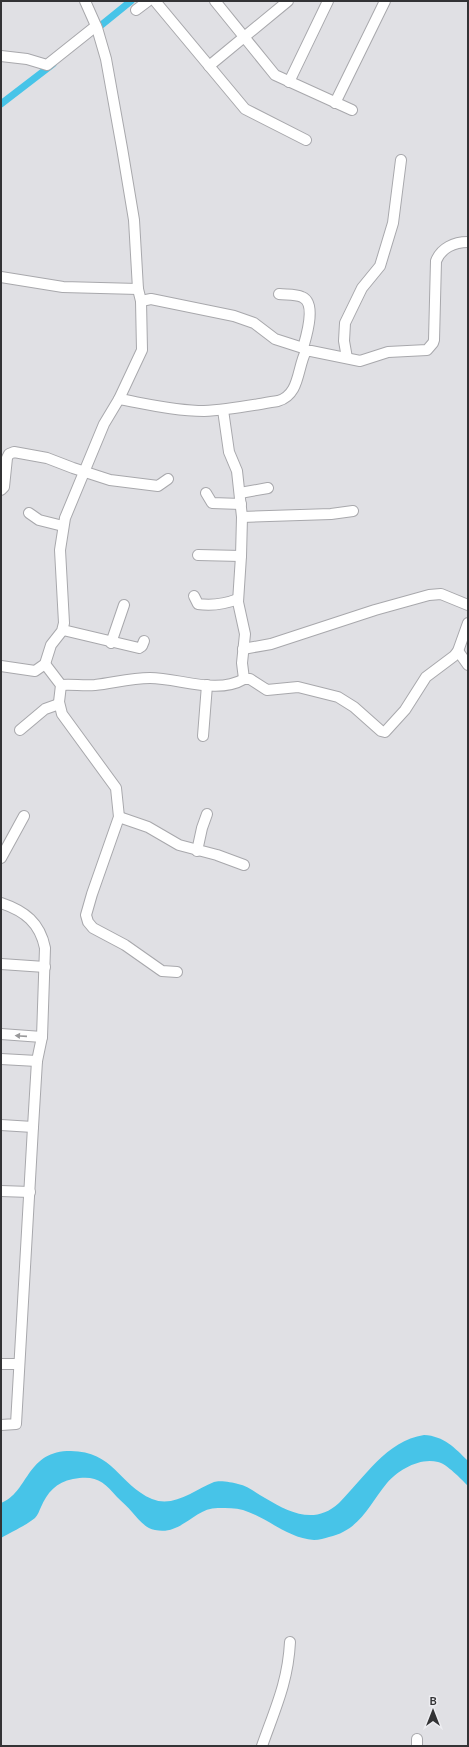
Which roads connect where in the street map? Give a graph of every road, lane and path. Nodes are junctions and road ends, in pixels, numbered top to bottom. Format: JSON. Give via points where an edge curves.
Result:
{"nodes":[{"id":1,"x":85,"y":1,"type":"edge"},
{"id":2,"x":148,"y":1,"type":"edge"},
{"id":3,"x":155,"y":1,"type":"edge"},
{"id":4,"x":215,"y":1,"type":"edge"},
{"id":5,"x":288,"y":1,"type":"edge"},
{"id":6,"x":328,"y":1,"type":"edge"},
{"id":7,"x":385,"y":1,"type":"edge"},
{"id":8,"x":136,"y":10,"type":"dead end"},
{"id":9,"x":97,"y":29,"type":"junction"},
{"id":10,"x":244,"y":37,"type":"junction"},
{"id":11,"x":1,"y":56,"type":"edge"},
{"id":12,"x":209,"y":66,"type":"junction"},
{"id":13,"x":289,"y":82,"type":"junction"},
{"id":14,"x":335,"y":103,"type":"junction"},
{"id":15,"x":352,"y":110,"type":"dead end"},
{"id":16,"x":306,"y":140,"type":"dead end"},
{"id":17,"x":401,"y":160,"type":"dead end"},
{"id":18,"x":468,"y":242,"type":"edge"},
{"id":19,"x":1,"y":277,"type":"edge"},
{"id":20,"x":138,"y":290,"type":"junction"},
{"id":21,"x":279,"y":294,"type":"dead end"},
{"id":22,"x":141,"y":301,"type":"junction"},
{"id":23,"x":305,"y":350,"type":"junction"},
{"id":24,"x":347,"y":358,"type":"junction"},
{"id":25,"x":119,"y":399,"type":"junction"},
{"id":26,"x":224,"y":410,"type":"junction"},
{"id":27,"x":5,"y":452,"type":"edge"},
{"id":28,"x":84,"y":471,"type":"junction"},
{"id":29,"x":168,"y":480,"type":"dead end"},
{"id":30,"x":268,"y":488,"type":"dead end"},
{"id":31,"x":1,"y":490,"type":"edge"},
{"id":32,"x":206,"y":493,"type":"dead end"},
{"id":33,"x":240,"y":493,"type":"junction"},
{"id":34,"x":241,"y":504,"type":"junction"},
{"id":35,"x":352,"y":511,"type":"dead end"},
{"id":36,"x":30,"y":513,"type":"dead end"},
{"id":37,"x":242,"y":517,"type":"junction"},
{"id":38,"x":63,"y":526,"type":"junction"},
{"id":39,"x":198,"y":555,"type":"dead end"},
{"id":40,"x":241,"y":556,"type":"junction"},
{"id":41,"x":194,"y":596,"type":"dead end"},
{"id":42,"x":238,"y":599,"type":"junction"},
{"id":43,"x":124,"y":605,"type":"dead end"},
{"id":44,"x":468,"y":605,"type":"edge"},
{"id":45,"x":468,"y":623,"type":"edge"},
{"id":46,"x":63,"y":630,"type":"junction"},
{"id":47,"x":144,"y":641,"type":"dead end"},
{"id":48,"x":111,"y":643,"type":"junction"},
{"id":49,"x":243,"y":649,"type":"junction"},
{"id":50,"x":458,"y":651,"type":"junction"},
{"id":51,"x":45,"y":664,"type":"junction"},
{"id":52,"x":468,"y":665,"type":"edge"},
{"id":53,"x":1,"y":666,"type":"edge"},
{"id":54,"x":34,"y":671,"type":"junction"},
{"id":55,"x":52,"y":674,"type":"junction"},
{"id":56,"x":244,"y":679,"type":"junction"},
{"id":57,"x":61,"y":685,"type":"junction"},
{"id":58,"x":208,"y":685,"type":"junction"},
{"id":59,"x":59,"y":704,"type":"junction"},
{"id":60,"x":20,"y":730,"type":"dead end"},
{"id":61,"x":204,"y":736,"type":"dead end"},
{"id":62,"x":207,"y":814,"type":"dead end"},
{"id":63,"x":24,"y":816,"type":"dead end"},
{"id":64,"x":119,"y":817,"type":"junction"},
{"id":65,"x":197,"y":851,"type":"junction"},
{"id":66,"x":1,"y":858,"type":"edge"},
{"id":67,"x":244,"y":865,"type":"dead end"},
{"id":68,"x":1,"y":903,"type":"edge"},
{"id":69,"x":1,"y":964,"type":"edge"},
{"id":70,"x":45,"y":967,"type":"junction"},
{"id":71,"x":177,"y":972,"type":"dead end"},
{"id":72,"x":1,"y":1034,"type":"edge"},
{"id":73,"x":42,"y":1037,"type":"junction"},
{"id":74,"x":1,"y":1058,"type":"edge"},
{"id":75,"x":37,"y":1061,"type":"junction"},
{"id":76,"x":1,"y":1125,"type":"edge"},
{"id":77,"x":33,"y":1127,"type":"junction"},
{"id":78,"x":1,"y":1191,"type":"edge"},
{"id":79,"x":30,"y":1192,"type":"junction"},
{"id":80,"x":1,"y":1364,"type":"edge"},
{"id":81,"x":19,"y":1364,"type":"junction"},
{"id":82,"x":1,"y":1425,"type":"edge"},
{"id":83,"x":290,"y":1642,"type":"dead end"},
{"id":84,"x":262,"y":1746,"type":"edge"}],
"edges":[{"from":1,"to":9,"type":"street"},
{"from":2,"to":8,"type":"street"},
{"from":3,"to":12,"type":"street"},
{"from":4,"to":10,"type":"street"},
{"from":5,"to":10,"type":"street"},
{"from":6,"to":13,"type":"street"},
{"from":7,"to":14,"type":"street"},
{"from":9,"to":11,"type":"street","via":[[47,65],[28,59]]},
{"from":9,"to":20,"type":"street","via":[[106,59],[132,206]]},
{"from":10,"to":12,"type":"street"},
{"from":10,"to":13,"type":"street","via":[[275,75]]},
{"from":12,"to":16,"type":"street","via":[[245,110]]},
{"from":13,"to":14,"type":"street"},
{"from":14,"to":15,"type":"street"},
{"from":17,"to":24,"type":"street","via":[[393,223],[380,266],[362,288],[346,323],[344,342]]},
{"from":18,"to":24,"type":"street","via":[[449,246],[439,254],[436,261],[434,340],[430,348],[383,353],[360,361]]},
{"from":19,"to":20,"type":"street","via":[[63,286]]},
{"from":20,"to":22,"type":"street"},
{"from":21,"to":23,"type":"street","via":[[302,297],[308,303],[310,318]]},
{"from":22,"to":23,"type":"street","via":[[152,300],[234,316],[254,323],[275,339]]},
{"from":22,"to":25,"type":"street","via":[[142,350]]},
{"from":23,"to":24,"type":"street"},
{"from":23,"to":26,"type":"street","via":[[292,389],[285,398]]},
{"from":25,"to":26,"type":"street","via":[[189,410]]},
{"from":25,"to":28,"type":"street","via":[[104,424]]},
{"from":26,"to":33,"type":"street","via":[[229,452]]},
{"from":27,"to":28,"type":"street","via":[[47,458]]},
{"from":27,"to":31,"type":"street","via":[[7,458],[4,486]]},
{"from":28,"to":29,"type":"street","via":[[110,480],[154,486]]},
{"from":28,"to":38,"type":"street"},
{"from":30,"to":33,"type":"street"},
{"from":32,"to":34,"type":"street","via":[[212,503]]},
{"from":33,"to":34,"type":"street"},
{"from":34,"to":37,"type":"street"},
{"from":35,"to":37,"type":"street"},
{"from":36,"to":38,"type":"street","via":[[39,520]]},
{"from":37,"to":40,"type":"street"},
{"from":38,"to":46,"type":"street","via":[[60,550]]},
{"from":39,"to":40,"type":"street"},
{"from":40,"to":42,"type":"street"},
{"from":41,"to":42,"type":"street","via":[[198,604],[205,605],[223,604]]},
{"from":42,"to":49,"type":"street","via":[[245,634]]},
{"from":43,"to":48,"type":"street"},
{"from":44,"to":49,"type":"street","via":[[444,595],[429,595],[271,644]]},
{"from":45,"to":50,"type":"street"},
{"from":46,"to":48,"type":"street"},
{"from":46,"to":51,"type":"street","via":[[51,645]]},
{"from":47,"to":48,"type":"street","via":[[139,648]]},
{"from":49,"to":56,"type":"street"},
{"from":50,"to":52,"type":"street"},
{"from":50,"to":56,"type":"street","via":[[426,677],[406,710],[385,732],[338,697],[298,687],[268,690],[250,679]]},
{"from":51,"to":54,"type":"street"},
{"from":51,"to":55,"type":"street"},
{"from":53,"to":54,"type":"street"},
{"from":54,"to":55,"type":"street"},
{"from":55,"to":57,"type":"street"},
{"from":56,"to":58,"type":"street","via":[[229,684]]},
{"from":57,"to":58,"type":"street","via":[[89,685],[151,678]]},
{"from":57,"to":59,"type":"street"},
{"from":58,"to":61,"type":"street"},
{"from":59,"to":60,"type":"street","via":[[45,709]]},
{"from":59,"to":64,"type":"street","via":[[60,711],[70,726],[116,788]]},
{"from":62,"to":65,"type":"street"},
{"from":63,"to":66,"type":"street"},
{"from":64,"to":65,"type":"street","via":[[142,824],[178,845]]},
{"from":64,"to":71,"type":"street","via":[[86,918],[93,928],[125,945],[162,971]]},
{"from":65,"to":67,"type":"street"},
{"from":68,"to":70,"type":"street","via":[[24,914],[35,924],[42,935]]},
{"from":69,"to":70,"type":"street"},
{"from":70,"to":73,"type":"street"},
{"from":73,"to":72,"type":"street","one_way":true},
{"from":73,"to":75,"type":"street"},
{"from":74,"to":75,"type":"street"},
{"from":75,"to":77,"type":"street"},
{"from":76,"to":77,"type":"street"},
{"from":77,"to":79,"type":"street"},
{"from":78,"to":79,"type":"street"},
{"from":79,"to":81,"type":"street"},
{"from":80,"to":81,"type":"street"},
{"from":81,"to":82,"type":"street","via":[[16,1424]]},
{"from":83,"to":84,"type":"street","via":[[283,1692]]}]}
